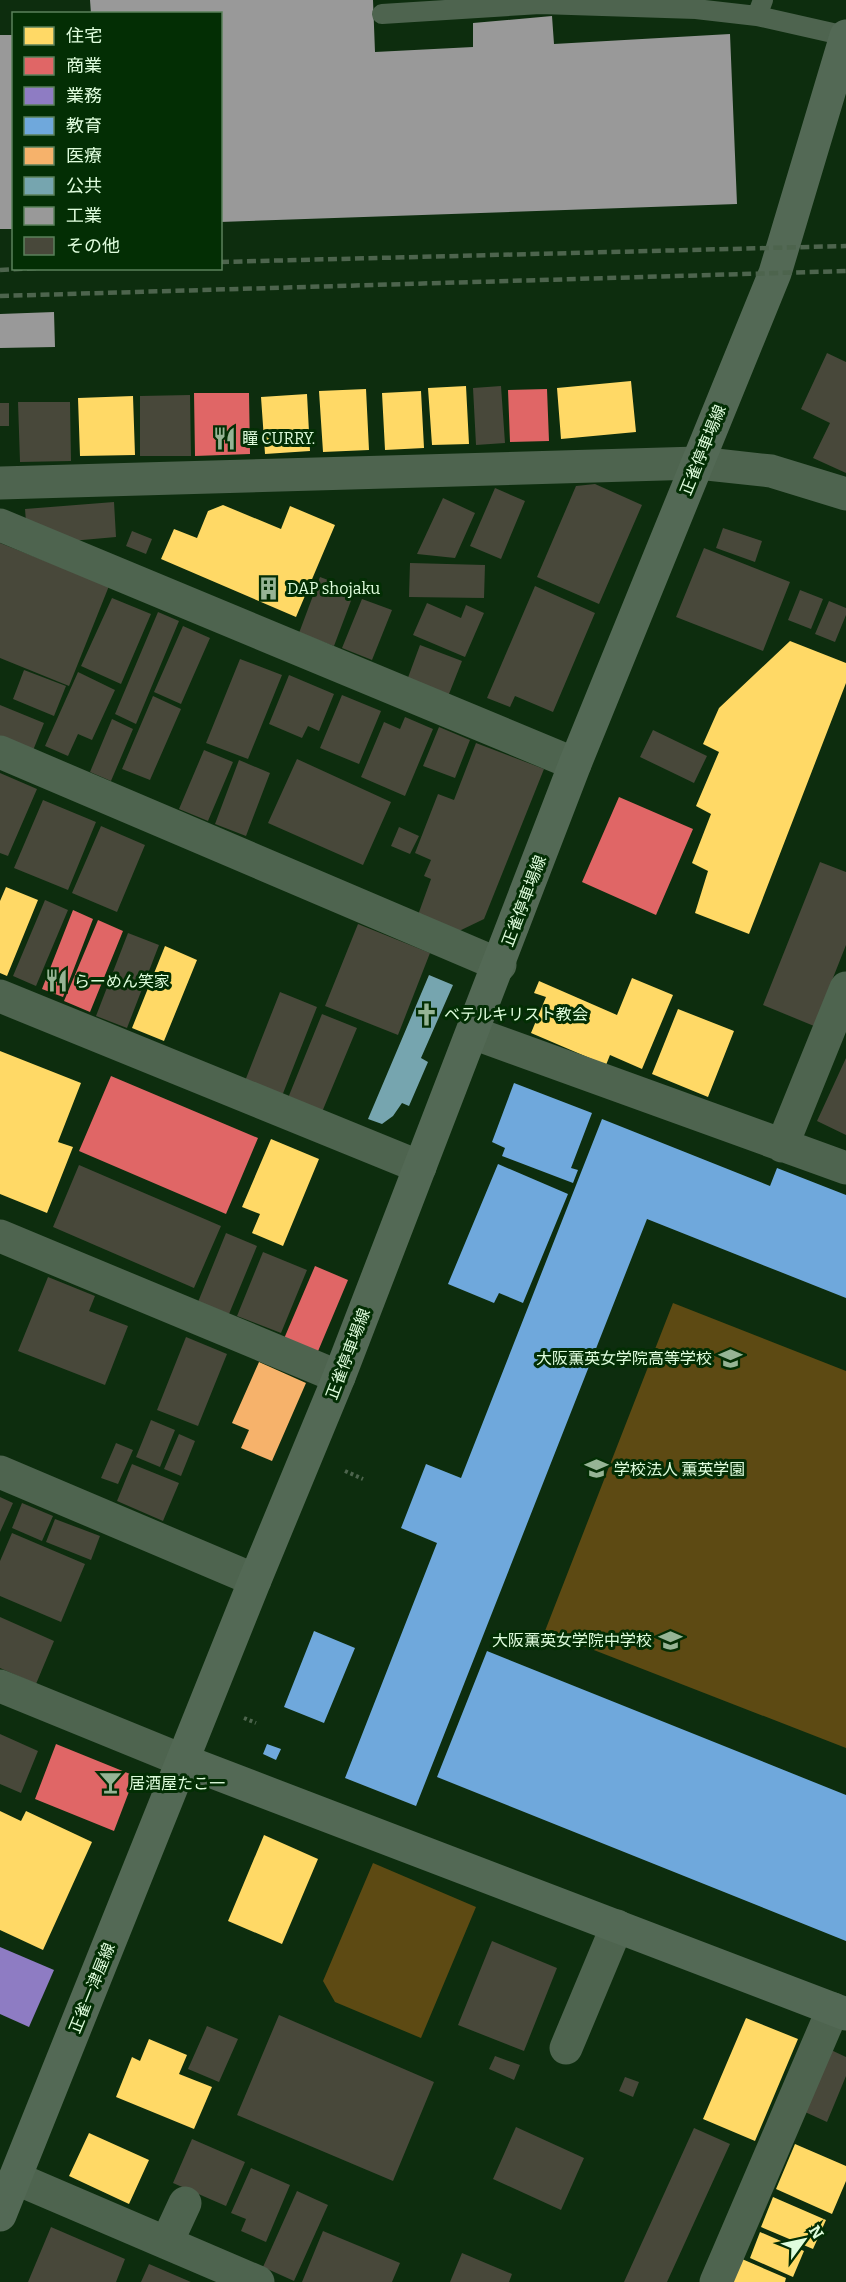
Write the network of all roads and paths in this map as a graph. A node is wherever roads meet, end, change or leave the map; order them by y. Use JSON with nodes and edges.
{"nodes":[{"id":1,"x":760,"y":8,"type":"edge"},
{"id":2,"x":382,"y":14,"type":"dead end"},
{"id":3,"x":846,"y":36,"type":"edge"},
{"id":4,"x":698,"y":463,"type":"junction"},
{"id":5,"x":0,"y":483,"type":"edge"},
{"id":6,"x":846,"y":494,"type":"edge"},
{"id":7,"x":0,"y":525,"type":"edge"},
{"id":8,"x":0,"y":752,"type":"edge"},
{"id":9,"x":575,"y":764,"type":"junction"},
{"id":10,"x":500,"y":965,"type":"junction"},
{"id":11,"x":846,"y":988,"type":"edge"},
{"id":12,"x":0,"y":996,"type":"edge"},
{"id":13,"x":473,"y":1033,"type":"junction"},
{"id":14,"x":782,"y":1146,"type":"junction"},
{"id":15,"x":420,"y":1167,"type":"junction"},
{"id":16,"x":846,"y":1168,"type":"edge"},
{"id":17,"x":0,"y":1236,"type":"edge"},
{"id":18,"x":339,"y":1377,"type":"junction"},
{"id":19,"x":343,"y":1470,"type":"dead end"},
{"id":20,"x":0,"y":1472,"type":"edge"},
{"id":21,"x":363,"y":1479,"type":"dead end"},
{"id":22,"x":255,"y":1580,"type":"junction"},
{"id":23,"x":0,"y":1686,"type":"edge"},
{"id":24,"x":184,"y":1761,"type":"junction"},
{"id":25,"x":617,"y":1926,"type":"junction"},
{"id":26,"x":839,"y":2011,"type":"edge"},
{"id":27,"x":566,"y":2048,"type":"dead end"},
{"id":28,"x":15,"y":2178,"type":"junction"},
{"id":29,"x":185,"y":2203,"type":"dead end"},
{"id":30,"x":0,"y":2215,"type":"edge"},
{"id":31,"x":166,"y":2242,"type":"junction"},
{"id":32,"x":258,"y":2282,"type":"edge"},
{"id":33,"x":716,"y":2282,"type":"edge"}],
"edges":[{"from":1,"to":2,"type":"lane"},
{"from":1,"to":3,"type":"lane"},
{"from":3,"to":4,"type":"main road","name":"正雀停車場線"},
{"from":4,"to":5,"type":"street"},
{"from":4,"to":6,"type":"street"},
{"from":4,"to":9,"type":"main road","name":"正雀停車場線"},
{"from":7,"to":9,"type":"street"},
{"from":8,"to":10,"type":"street"},
{"from":9,"to":10,"type":"main road","name":"正雀停車場線"},
{"from":10,"to":13,"type":"main road","name":"正雀停車場線"},
{"from":11,"to":14,"type":"street"},
{"from":12,"to":15,"type":"street"},
{"from":13,"to":14,"type":"street"},
{"from":13,"to":15,"type":"main road","name":"正雀停車場線"},
{"from":14,"to":16,"type":"street"},
{"from":15,"to":18,"type":"main road","name":"正雀停車場線"},
{"from":17,"to":18,"type":"street"},
{"from":18,"to":22,"type":"main road","name":"正雀停車場線"},
{"from":19,"to":21,"type":"path"},
{"from":20,"to":22,"type":"street"},
{"from":22,"to":24,"type":"main road","name":"正雀停車場線"},
{"from":23,"to":24,"type":"street"},
{"from":24,"to":25,"type":"main road"},
{"from":24,"to":28,"type":"main road","name":"正雀一津屋線"},
{"from":25,"to":26,"type":"main road"},
{"from":25,"to":27,"type":"street"},
{"from":26,"to":33,"type":"street"},
{"from":28,"to":30,"type":"main road","name":"正雀一津屋線"},
{"from":28,"to":31,"type":"street"},
{"from":29,"to":31,"type":"street"},
{"from":31,"to":32,"type":"street"}]}
